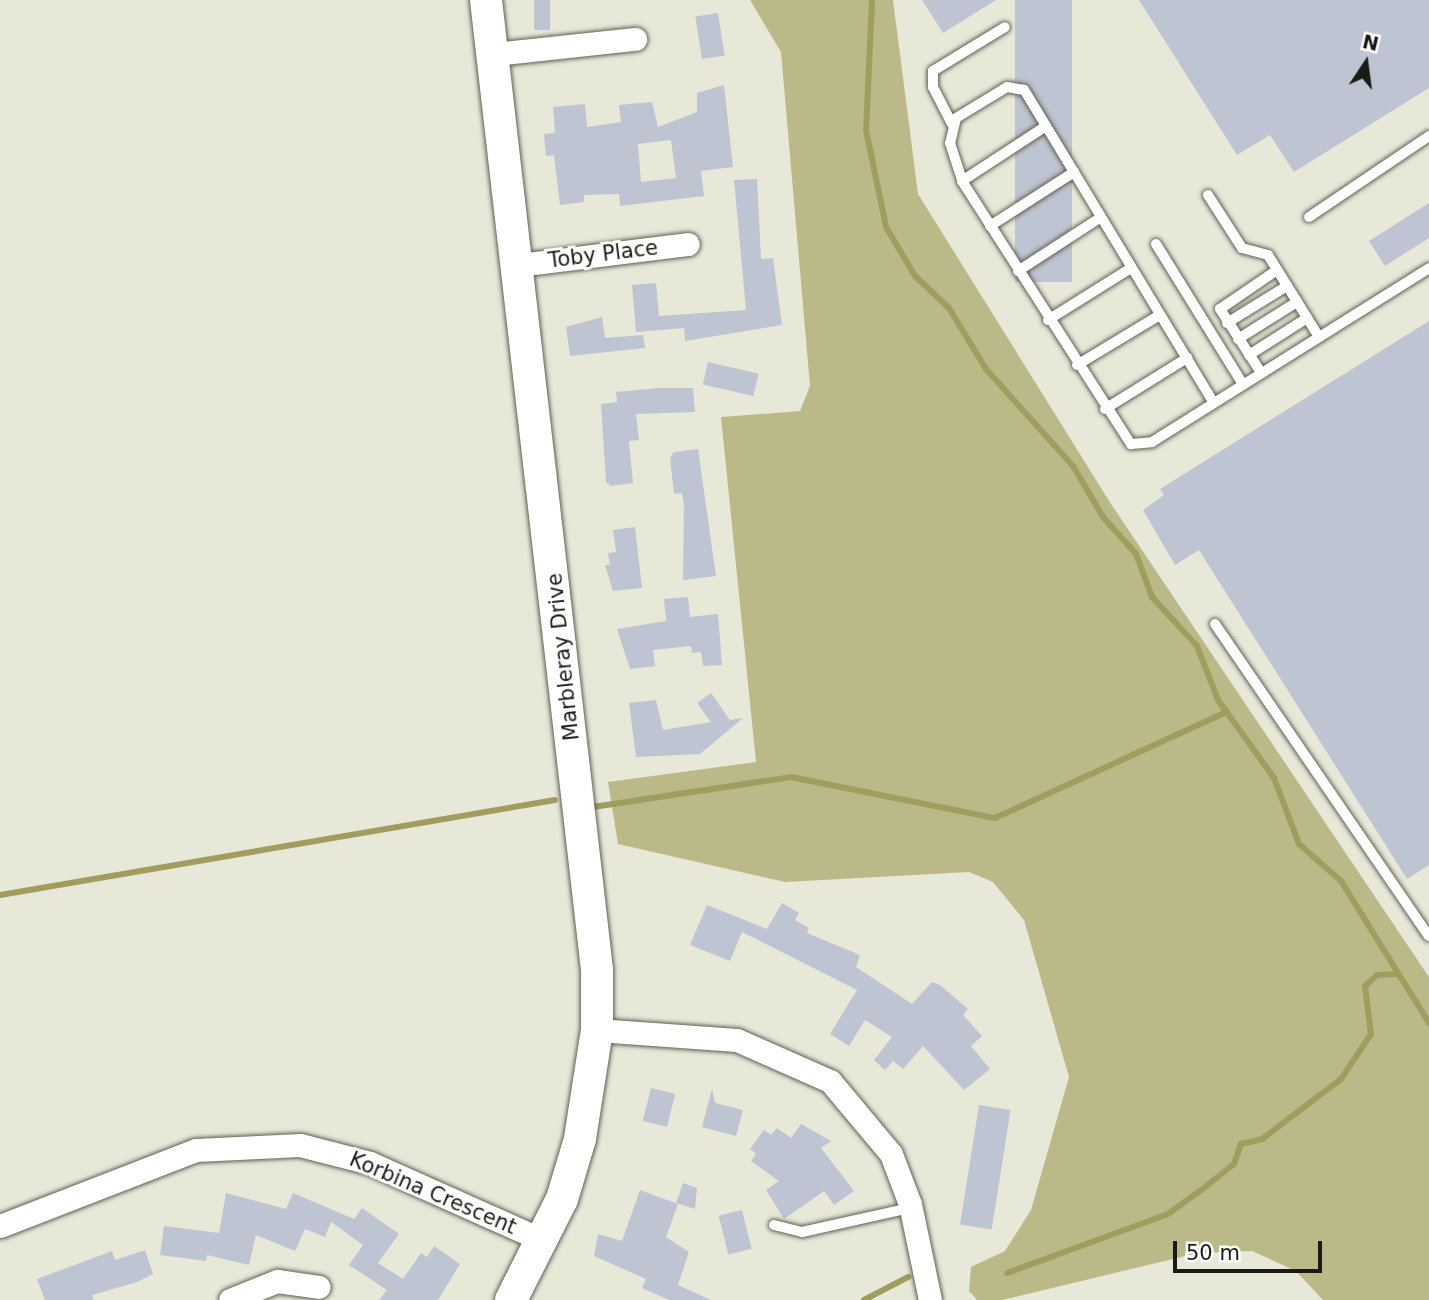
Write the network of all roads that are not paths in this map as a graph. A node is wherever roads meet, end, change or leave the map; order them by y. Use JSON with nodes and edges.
{"nodes":[{"id":1,"x":486,"y":0,"type":"edge"},
{"id":2,"x":1005,"y":27,"type":"dead end"},
{"id":3,"x":635,"y":38,"type":"dead end"},
{"id":4,"x":494,"y":54,"type":"junction"},
{"id":5,"x":952,"y":124,"type":"junction"},
{"id":6,"x":1046,"y":126,"type":"junction"},
{"id":7,"x":1429,"y":136,"type":"edge"},
{"id":8,"x":1074,"y":172,"type":"junction"},
{"id":9,"x":961,"y":181,"type":"junction"},
{"id":10,"x":1208,"y":195,"type":"dead end"},
{"id":11,"x":1101,"y":217,"type":"junction"},
{"id":12,"x":1309,"y":217,"type":"dead end"},
{"id":13,"x":990,"y":226,"type":"junction"},
{"id":14,"x":688,"y":244,"type":"dead end"},
{"id":15,"x":1156,"y":244,"type":"dead end"},
{"id":16,"x":519,"y":265,"type":"junction"},
{"id":17,"x":1131,"y":268,"type":"junction"},
{"id":18,"x":1429,"y":268,"type":"edge"},
{"id":19,"x":1277,"y":270,"type":"junction"},
{"id":20,"x":1018,"y":271,"type":"junction"},
{"id":21,"x":1287,"y":286,"type":"junction"},
{"id":22,"x":1297,"y":302,"type":"junction"},
{"id":23,"x":1160,"y":315,"type":"junction"},
{"id":24,"x":1307,"y":318,"type":"junction"},
{"id":25,"x":1048,"y":320,"type":"junction"},
{"id":26,"x":1227,"y":323,"type":"junction"},
{"id":27,"x":1319,"y":337,"type":"junction"},
{"id":28,"x":1238,"y":339,"type":"junction"},
{"id":29,"x":1249,"y":355,"type":"junction"},
{"id":30,"x":1187,"y":358,"type":"junction"},
{"id":31,"x":1077,"y":365,"type":"junction"},
{"id":32,"x":1260,"y":371,"type":"junction"},
{"id":33,"x":1241,"y":382,"type":"junction"},
{"id":34,"x":1212,"y":400,"type":"junction"},
{"id":35,"x":1105,"y":409,"type":"junction"},
{"id":36,"x":1215,"y":624,"type":"dead end"},
{"id":37,"x":1429,"y":936,"type":"edge"},
{"id":38,"x":597,"y":1030,"type":"junction"},
{"id":39,"x":910,"y":1208,"type":"junction"},
{"id":40,"x":774,"y":1225,"type":"dead end"},
{"id":41,"x":0,"y":1226,"type":"edge"},
{"id":42,"x":544,"y":1241,"type":"junction"},
{"id":43,"x":319,"y":1287,"type":"dead end"},
{"id":44,"x":230,"y":1300,"type":"edge"},
{"id":45,"x":512,"y":1300,"type":"edge"},
{"id":46,"x":930,"y":1300,"type":"edge"}],
"edges":[{"from":1,"to":4,"type":"street","name":"Marbleray Drive"},
{"from":2,"to":5,"type":"lane"},
{"from":3,"to":4,"type":"street"},
{"from":4,"to":16,"type":"street","name":"Marbleray Drive"},
{"from":5,"to":6,"type":"lane"},
{"from":5,"to":9,"type":"lane"},
{"from":6,"to":8,"type":"lane"},
{"from":6,"to":9,"type":"lane"},
{"from":7,"to":12,"type":"lane"},
{"from":8,"to":11,"type":"lane"},
{"from":8,"to":13,"type":"lane"},
{"from":9,"to":13,"type":"lane"},
{"from":10,"to":19,"type":"lane"},
{"from":11,"to":17,"type":"lane"},
{"from":11,"to":20,"type":"lane"},
{"from":13,"to":20,"type":"lane"},
{"from":14,"to":16,"type":"street","name":"Toby Place"},
{"from":15,"to":33,"type":"lane"},
{"from":16,"to":38,"type":"street","name":"Marbleray Drive"},
{"from":17,"to":23,"type":"lane"},
{"from":17,"to":25,"type":"lane"},
{"from":18,"to":27,"type":"lane"},
{"from":19,"to":21,"type":"lane"},
{"from":19,"to":26,"type":"lane"},
{"from":20,"to":25,"type":"lane"},
{"from":21,"to":22,"type":"lane"},
{"from":21,"to":26,"type":"lane"},
{"from":22,"to":24,"type":"lane"},
{"from":22,"to":28,"type":"lane"},
{"from":23,"to":30,"type":"lane"},
{"from":23,"to":31,"type":"lane"},
{"from":24,"to":27,"type":"lane"},
{"from":24,"to":29,"type":"lane"},
{"from":25,"to":31,"type":"lane"},
{"from":26,"to":28,"type":"lane"},
{"from":27,"to":32,"type":"lane"},
{"from":28,"to":29,"type":"lane"},
{"from":29,"to":32,"type":"lane"},
{"from":30,"to":34,"type":"lane"},
{"from":30,"to":35,"type":"lane"},
{"from":31,"to":35,"type":"lane"},
{"from":32,"to":33,"type":"lane"},
{"from":33,"to":34,"type":"lane"},
{"from":34,"to":35,"type":"lane"},
{"from":36,"to":37,"type":"lane"},
{"from":38,"to":39,"type":"street"},
{"from":38,"to":42,"type":"street","name":"Marbleray Drive"},
{"from":39,"to":40,"type":"lane"},
{"from":39,"to":46,"type":"street"},
{"from":41,"to":42,"type":"street","name":"Korbina Crescent"},
{"from":42,"to":45,"type":"street","name":"Marbleray Drive"},
{"from":43,"to":44,"type":"street"}]}
